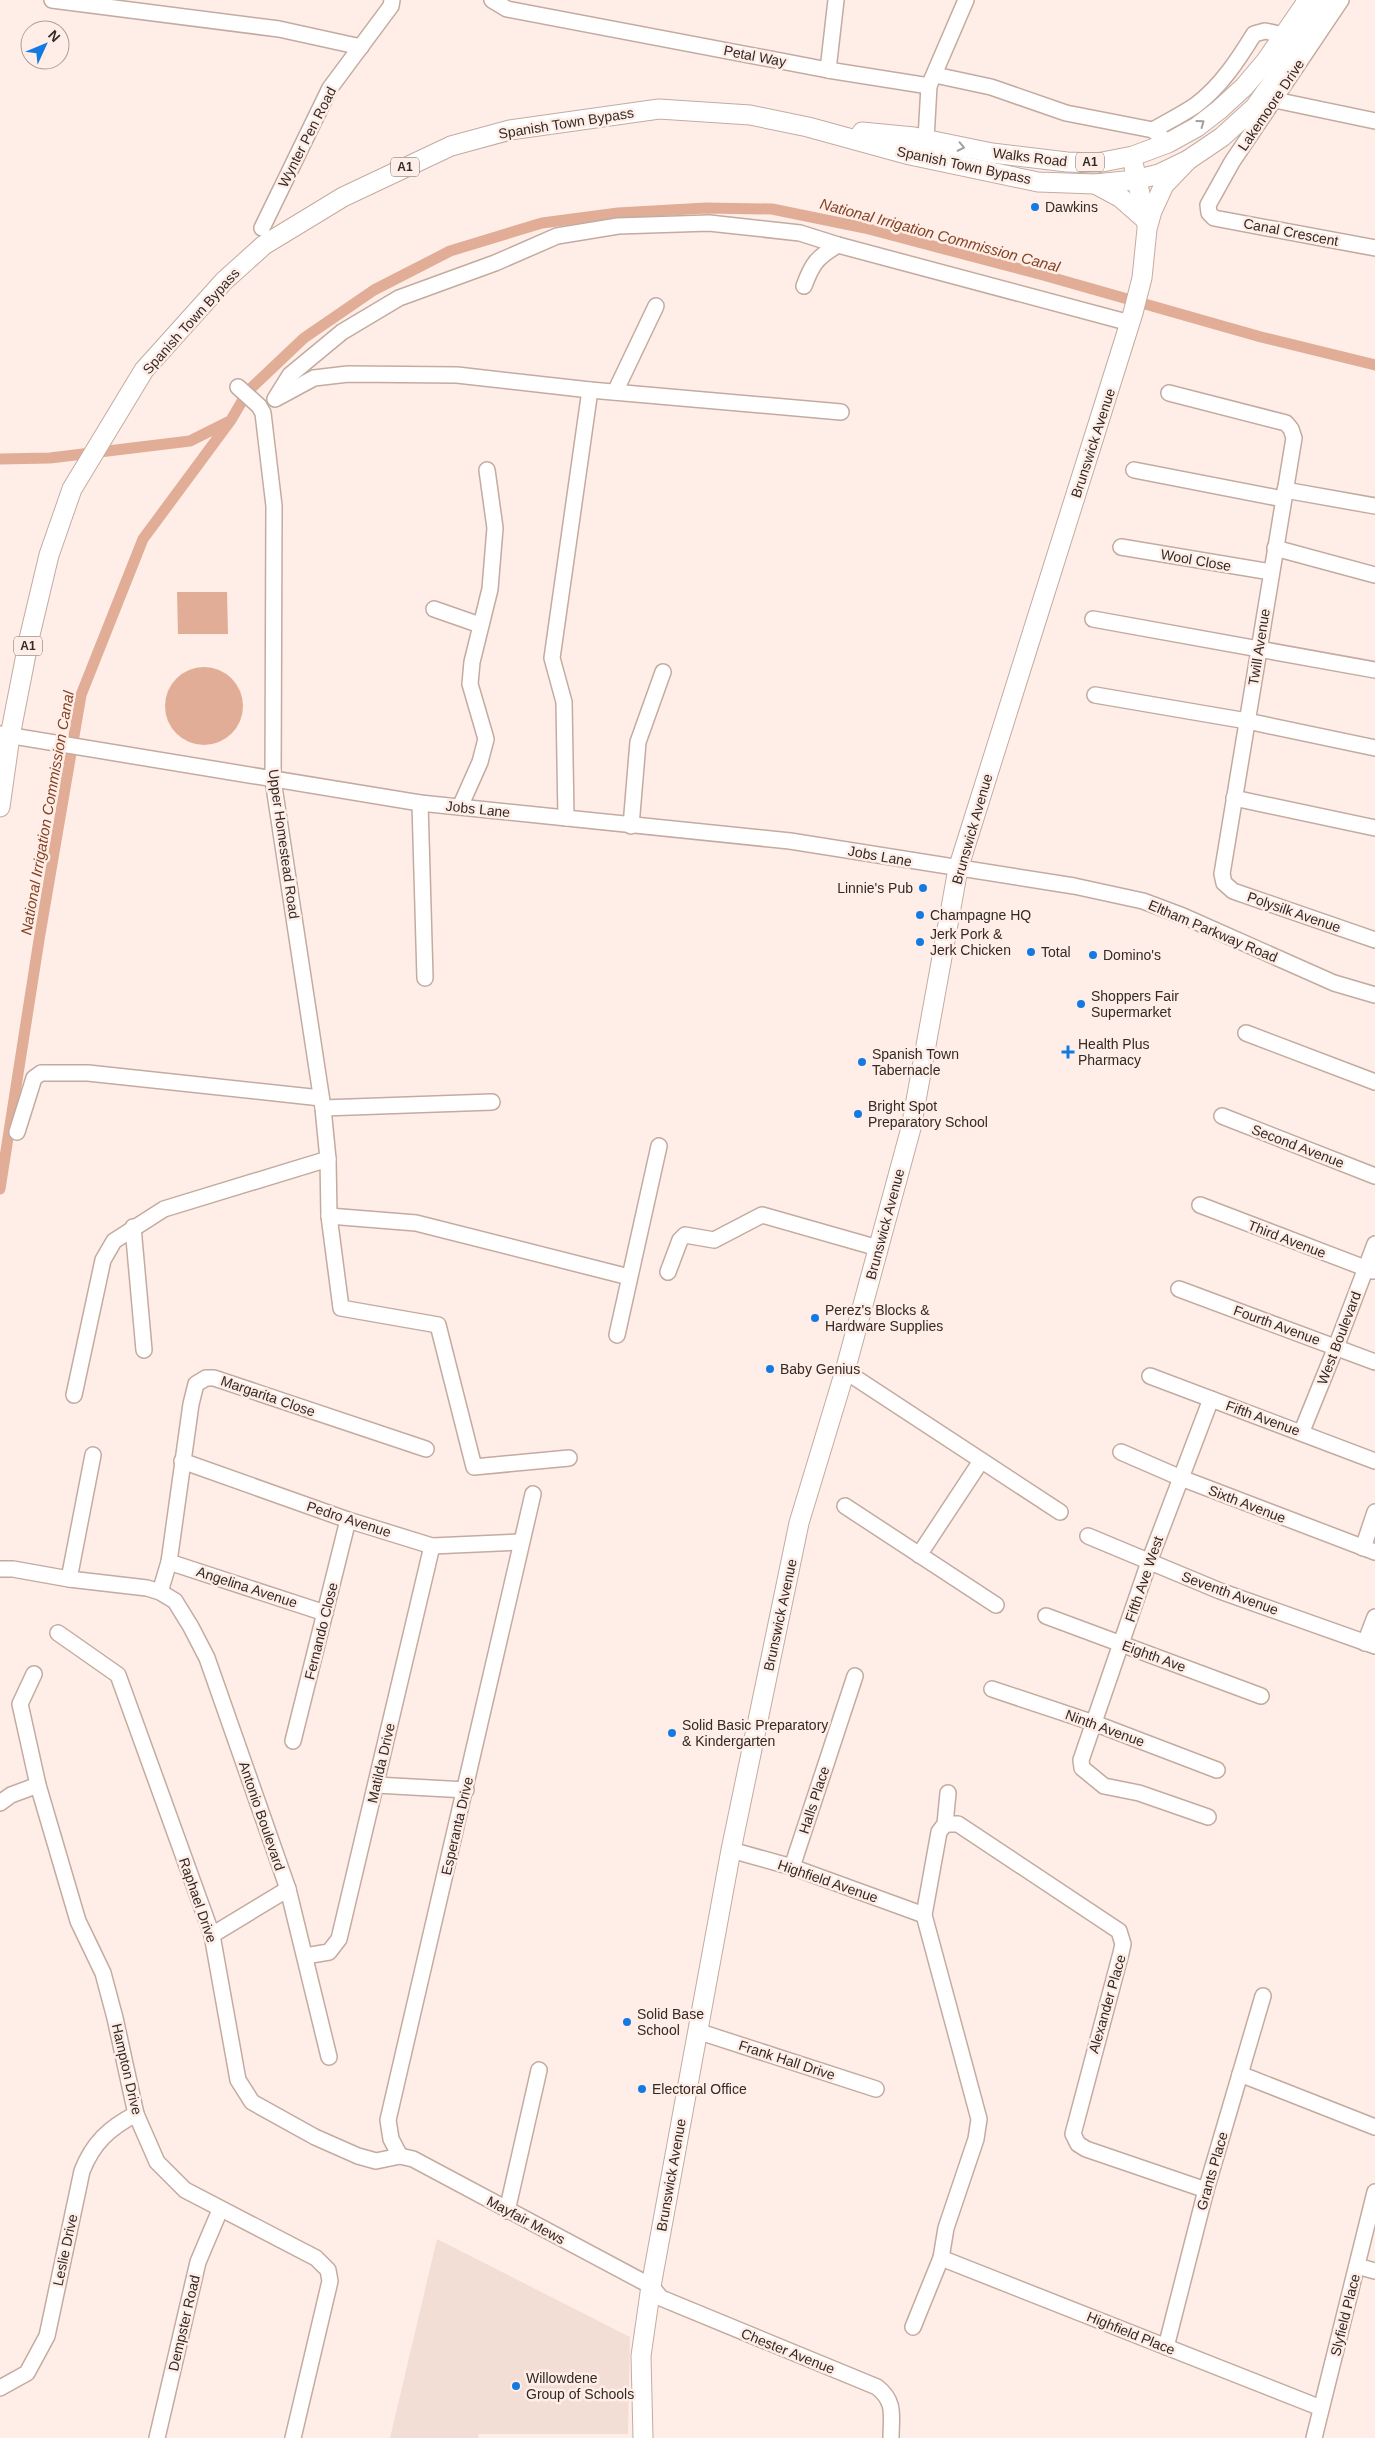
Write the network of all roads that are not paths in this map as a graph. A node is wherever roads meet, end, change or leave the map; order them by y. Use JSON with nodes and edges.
{"nodes":[{"id":1,"x":52,"y":0,"type":"edge"},
{"id":2,"x":392,"y":0,"type":"edge"},
{"id":3,"x":492,"y":0,"type":"edge"},
{"id":4,"x":836,"y":0,"type":"edge"},
{"id":5,"x":966,"y":0,"type":"edge"},
{"id":6,"x":1308,"y":0,"type":"edge"},
{"id":7,"x":1328,"y":0,"type":"edge"},
{"id":8,"x":1341,"y":0,"type":"edge"},
{"id":9,"x":1284,"y":35,"type":"junction"},
{"id":10,"x":362,"y":47,"type":"junction"},
{"id":11,"x":828,"y":70,"type":"junction"},
{"id":12,"x":932,"y":81,"type":"junction"},
{"id":13,"x":1275,"y":100,"type":"junction"},
{"id":14,"x":1375,"y":121,"type":"edge"},
{"id":15,"x":808,"y":127,"type":"junction"},
{"id":16,"x":1153,"y":130,"type":"junction"},
{"id":17,"x":926,"y":139,"type":"junction"},
{"id":18,"x":1168,"y":143,"type":"junction"},
{"id":19,"x":1133,"y":156,"type":"junction"},
{"id":20,"x":1188,"y":160,"type":"junction"},
{"id":21,"x":1136,"y":180,"type":"junction"},
{"id":22,"x":1095,"y":184,"type":"junction"},
{"id":23,"x":1209,"y":213,"type":"joint"},
{"id":24,"x":1146,"y":224,"type":"junction"},
{"id":25,"x":262,"y":228,"type":"dead end"},
{"id":26,"x":838,"y":245,"type":"junction"},
{"id":27,"x":1375,"y":248,"type":"edge"},
{"id":28,"x":804,"y":286,"type":"dead end"},
{"id":29,"x":656,"y":306,"type":"dead end"},
{"id":30,"x":1132,"y":318,"type":"junction"},
{"id":31,"x":238,"y":387,"type":"dead end"},
{"id":32,"x":590,"y":390,"type":"junction"},
{"id":33,"x":615,"y":392,"type":"junction"},
{"id":34,"x":1169,"y":392,"type":"dead end"},
{"id":35,"x":275,"y":399,"type":"junction"},
{"id":36,"x":261,"y":409,"type":"junction"},
{"id":37,"x":841,"y":412,"type":"dead end"},
{"id":38,"x":487,"y":470,"type":"dead end"},
{"id":39,"x":1134,"y":470,"type":"dead end"},
{"id":40,"x":1284,"y":494,"type":"junction"},
{"id":41,"x":1375,"y":506,"type":"edge"},
{"id":42,"x":1121,"y":547,"type":"dead end"},
{"id":43,"x":1275,"y":548,"type":"junction"},
{"id":44,"x":1271,"y":572,"type":"junction"},
{"id":45,"x":1375,"y":575,"type":"edge"},
{"id":46,"x":434,"y":609,"type":"dead end"},
{"id":47,"x":1092,"y":619,"type":"dead end"},
{"id":48,"x":480,"y":625,"type":"junction"},
{"id":49,"x":1259,"y":648,"type":"junction"},
{"id":50,"x":1375,"y":670,"type":"edge"},
{"id":51,"x":663,"y":672,"type":"dead end"},
{"id":52,"x":1095,"y":695,"type":"dead end"},
{"id":53,"x":1247,"y":721,"type":"junction"},
{"id":54,"x":5,"y":735,"type":"edge"},
{"id":55,"x":1375,"y":748,"type":"edge"},
{"id":56,"x":273,"y":780,"type":"junction"},
{"id":57,"x":1234,"y":798,"type":"junction"},
{"id":58,"x":420,"y":804,"type":"junction"},
{"id":59,"x":0,"y":807,"type":"edge"},
{"id":60,"x":460,"y":807,"type":"junction"},
{"id":61,"x":566,"y":818,"type":"junction"},
{"id":62,"x":631,"y":826,"type":"junction"},
{"id":63,"x":1375,"y":828,"type":"edge"},
{"id":64,"x":958,"y":869,"type":"junction"},
{"id":65,"x":1222,"y":874,"type":"joint"},
{"id":66,"x":1375,"y":940,"type":"edge"},
{"id":67,"x":425,"y":978,"type":"dead end"},
{"id":68,"x":1375,"y":996,"type":"edge"},
{"id":69,"x":1246,"y":1033,"type":"dead end"},
{"id":70,"x":1375,"y":1082,"type":"edge"},
{"id":71,"x":492,"y":1102,"type":"dead end"},
{"id":72,"x":322,"y":1103,"type":"junction"},
{"id":73,"x":1222,"y":1116,"type":"dead end"},
{"id":74,"x":17,"y":1132,"type":"dead end"},
{"id":75,"x":659,"y":1146,"type":"dead end"},
{"id":76,"x":328,"y":1159,"type":"junction"},
{"id":77,"x":1375,"y":1176,"type":"edge"},
{"id":78,"x":1200,"y":1205,"type":"dead end"},
{"id":79,"x":329,"y":1216,"type":"junction"},
{"id":80,"x":133,"y":1227,"type":"junction"},
{"id":81,"x":1375,"y":1244,"type":"edge"},
{"id":82,"x":878,"y":1248,"type":"junction"},
{"id":83,"x":1370,"y":1270,"type":"edge"},
{"id":84,"x":668,"y":1272,"type":"dead end"},
{"id":85,"x":630,"y":1277,"type":"junction"},
{"id":86,"x":1179,"y":1289,"type":"dead end"},
{"id":87,"x":616,"y":1335,"type":"dead end"},
{"id":88,"x":1336,"y":1347,"type":"junction"},
{"id":89,"x":144,"y":1350,"type":"dead end"},
{"id":90,"x":1375,"y":1362,"type":"edge"},
{"id":91,"x":845,"y":1371,"type":"junction"},
{"id":92,"x":1150,"y":1376,"type":"dead end"},
{"id":93,"x":74,"y":1395,"type":"dead end"},
{"id":94,"x":1211,"y":1399,"type":"junction"},
{"id":95,"x":1302,"y":1432,"type":"junction"},
{"id":96,"x":426,"y":1449,"type":"dead end"},
{"id":97,"x":1121,"y":1452,"type":"dead end"},
{"id":98,"x":93,"y":1455,"type":"dead end"},
{"id":99,"x":569,"y":1458,"type":"dead end"},
{"id":100,"x":182,"y":1461,"type":"junction"},
{"id":101,"x":981,"y":1461,"type":"junction"},
{"id":102,"x":1375,"y":1461,"type":"edge"},
{"id":103,"x":1180,"y":1478,"type":"junction"},
{"id":104,"x":532,"y":1494,"type":"dead end"},
{"id":105,"x":845,"y":1506,"type":"dead end"},
{"id":106,"x":1060,"y":1512,"type":"dead end"},
{"id":107,"x":1375,"y":1512,"type":"edge"},
{"id":108,"x":348,"y":1520,"type":"junction"},
{"id":109,"x":1088,"y":1536,"type":"dead end"},
{"id":110,"x":522,"y":1542,"type":"junction"},
{"id":111,"x":432,"y":1546,"type":"junction"},
{"id":112,"x":1369,"y":1550,"type":"edge"},
{"id":113,"x":919,"y":1555,"type":"junction"},
{"id":114,"x":169,"y":1562,"type":"junction"},
{"id":115,"x":1149,"y":1562,"type":"junction"},
{"id":116,"x":4,"y":1567,"type":"edge"},
{"id":117,"x":69,"y":1579,"type":"junction"},
{"id":118,"x":160,"y":1592,"type":"junction"},
{"id":119,"x":996,"y":1605,"type":"dead end"},
{"id":120,"x":325,"y":1612,"type":"junction"},
{"id":121,"x":1046,"y":1616,"type":"dead end"},
{"id":122,"x":1375,"y":1617,"type":"edge"},
{"id":123,"x":58,"y":1633,"type":"dead end"},
{"id":124,"x":1121,"y":1644,"type":"junction"},
{"id":125,"x":1370,"y":1644,"type":"edge"},
{"id":126,"x":34,"y":1674,"type":"dead end"},
{"id":127,"x":855,"y":1676,"type":"dead end"},
{"id":128,"x":992,"y":1689,"type":"dead end"},
{"id":129,"x":1261,"y":1696,"type":"dead end"},
{"id":130,"x":1094,"y":1723,"type":"junction"},
{"id":131,"x":294,"y":1741,"type":"dead end"},
{"id":132,"x":1217,"y":1770,"type":"dead end"},
{"id":133,"x":38,"y":1785,"type":"junction"},
{"id":134,"x":376,"y":1785,"type":"junction"},
{"id":135,"x":466,"y":1790,"type":"junction"},
{"id":136,"x":948,"y":1793,"type":"dead end"},
{"id":137,"x":0,"y":1803,"type":"edge"},
{"id":138,"x":1208,"y":1817,"type":"dead end"},
{"id":139,"x":945,"y":1824,"type":"junction"},
{"id":140,"x":731,"y":1850,"type":"junction"},
{"id":141,"x":792,"y":1867,"type":"junction"},
{"id":142,"x":288,"y":1889,"type":"junction"},
{"id":143,"x":924,"y":1915,"type":"junction"},
{"id":144,"x":212,"y":1935,"type":"junction"},
{"id":145,"x":305,"y":1956,"type":"junction"},
{"id":146,"x":1264,"y":1996,"type":"dead end"},
{"id":147,"x":697,"y":2031,"type":"junction"},
{"id":148,"x":329,"y":2056,"type":"dead end"},
{"id":149,"x":539,"y":2070,"type":"dead end"},
{"id":150,"x":1240,"y":2074,"type":"junction"},
{"id":151,"x":876,"y":2089,"type":"dead end"},
{"id":152,"x":136,"y":2114,"type":"junction"},
{"id":153,"x":1375,"y":2127,"type":"edge"},
{"id":154,"x":400,"y":2156,"type":"junction"},
{"id":155,"x":1206,"y":2190,"type":"junction"},
{"id":156,"x":1375,"y":2192,"type":"edge"},
{"id":157,"x":220,"y":2210,"type":"junction"},
{"id":158,"x":507,"y":2211,"type":"junction"},
{"id":159,"x":941,"y":2258,"type":"junction"},
{"id":160,"x":1357,"y":2266,"type":"junction"},
{"id":161,"x":1375,"y":2270,"type":"edge"},
{"id":162,"x":651,"y":2286,"type":"junction"},
{"id":163,"x":912,"y":2327,"type":"dead end"},
{"id":164,"x":1166,"y":2347,"type":"junction"},
{"id":165,"x":0,"y":2388,"type":"edge"},
{"id":166,"x":1321,"y":2408,"type":"junction"},
{"id":167,"x":157,"y":2438,"type":"edge"},
{"id":168,"x":293,"y":2438,"type":"edge"},
{"id":169,"x":643,"y":2438,"type":"edge"},
{"id":170,"x":891,"y":2438,"type":"edge"},
{"id":171,"x":1314,"y":2438,"type":"edge"}],
"edges":[{"from":1,"to":10,"type":"street"},
{"from":2,"to":10,"type":"street","name":"Wynter Pen Road"},
{"from":3,"to":11,"type":"street","name":"Petal Way"},
{"from":4,"to":11,"type":"street"},
{"from":5,"to":12,"type":"street"},
{"from":6,"to":9,"type":"main road","name":"Walks Road","number":"A1"},
{"from":7,"to":20,"type":"main road","number":"A1"},
{"from":8,"to":13,"type":"street","name":"Lakemoore Drive"},
{"from":9,"to":16,"type":"street"},
{"from":18,"to":9,"type":"main road","name":"Walks Road","number":"A1","one_way":true},
{"from":10,"to":25,"type":"street","name":"Wynter Pen Road"},
{"from":11,"to":12,"type":"street","name":"Petal Way"},
{"from":12,"to":16,"type":"street","name":"Petal Way"},
{"from":12,"to":17,"type":"street"},
{"from":13,"to":14,"type":"street"},
{"from":13,"to":23,"type":"street","name":"Lakemoore Drive"},
{"from":15,"to":17,"type":"main road","name":"Walks Road","number":"A1"},
{"from":15,"to":22,"type":"main road","name":"Spanish Town Bypass","number":"A1"},
{"from":15,"to":54,"type":"main road","name":"Spanish Town Bypass","number":"A1"},
{"from":16,"to":18,"type":"street"},
{"from":17,"to":19,"type":"main road","name":"Walks Road","number":"A1","one_way":true},
{"from":18,"to":19,"type":"main road","name":"Walks Road","number":"A1"},
{"from":19,"to":21,"type":"main road","name":"Brunswick Avenue"},
{"from":20,"to":21,"type":"main road","number":"A1"},
{"from":20,"to":24,"type":"main road","name":"Brunswick Avenue"},
{"from":21,"to":22,"type":"main road","name":"Spanish Town Bypass","number":"A1"},
{"from":21,"to":24,"type":"main road","name":"Brunswick Avenue"},
{"from":22,"to":24,"type":"main road"},
{"from":23,"to":27,"type":"street","name":"Canal Crescent"},
{"from":24,"to":30,"type":"main road","name":"Brunswick Avenue"},
{"from":26,"to":28,"type":"street"},
{"from":26,"to":30,"type":"street"},
{"from":26,"to":35,"type":"street"},
{"from":29,"to":33,"type":"street"},
{"from":30,"to":64,"type":"main road","name":"Brunswick Avenue"},
{"from":31,"to":36,"type":"street"},
{"from":32,"to":33,"type":"street"},
{"from":32,"to":35,"type":"street"},
{"from":32,"to":61,"type":"street"},
{"from":33,"to":37,"type":"street"},
{"from":34,"to":40,"type":"street","name":"Twill Avenue"},
{"from":35,"to":36,"type":"street"},
{"from":36,"to":56,"type":"street","name":"Upper Homestead Road"},
{"from":38,"to":48,"type":"street"},
{"from":39,"to":40,"type":"street"},
{"from":40,"to":41,"type":"street"},
{"from":40,"to":43,"type":"street","name":"Twill Avenue"},
{"from":42,"to":44,"type":"street","name":"Wool Close"},
{"from":43,"to":44,"type":"street","name":"Twill Avenue"},
{"from":43,"to":45,"type":"street"},
{"from":44,"to":49,"type":"street","name":"Twill Avenue"},
{"from":46,"to":48,"type":"street"},
{"from":47,"to":49,"type":"street"},
{"from":48,"to":60,"type":"street"},
{"from":49,"to":50,"type":"street"},
{"from":49,"to":53,"type":"street","name":"Twill Avenue"},
{"from":51,"to":62,"type":"street"},
{"from":52,"to":53,"type":"street"},
{"from":53,"to":55,"type":"street"},
{"from":53,"to":57,"type":"street","name":"Twill Avenue"},
{"from":54,"to":56,"type":"street","name":"Jobs Lane"},
{"from":54,"to":59,"type":"main road","name":"Spanish Town Bypass","number":"A1"},
{"from":56,"to":58,"type":"street","name":"Jobs Lane"},
{"from":56,"to":72,"type":"street","name":"Upper Homestead Road"},
{"from":57,"to":63,"type":"street"},
{"from":57,"to":65,"type":"street","name":"Twill Avenue"},
{"from":58,"to":60,"type":"street","name":"Jobs Lane"},
{"from":58,"to":67,"type":"street"},
{"from":60,"to":61,"type":"street","name":"Jobs Lane"},
{"from":61,"to":62,"type":"street","name":"Jobs Lane"},
{"from":62,"to":64,"type":"street","name":"Jobs Lane"},
{"from":64,"to":68,"type":"street","name":"Eltham Parkway Road"},
{"from":64,"to":82,"type":"main road","name":"Brunswick Avenue"},
{"from":65,"to":66,"type":"street","name":"Polysilk Avenue"},
{"from":69,"to":70,"type":"street"},
{"from":71,"to":72,"type":"street"},
{"from":72,"to":74,"type":"street"},
{"from":72,"to":76,"type":"street","name":"Upper Homestead Road"},
{"from":73,"to":77,"type":"street","name":"Second Avenue"},
{"from":75,"to":85,"type":"street"},
{"from":76,"to":79,"type":"street","name":"Upper Homestead Road"},
{"from":76,"to":80,"type":"street"},
{"from":78,"to":83,"type":"street","name":"Third Avenue"},
{"from":79,"to":85,"type":"street"},
{"from":79,"to":99,"type":"street","name":"Upper Homestead Road"},
{"from":80,"to":89,"type":"street"},
{"from":80,"to":93,"type":"street"},
{"from":81,"to":83,"type":"street","name":"West Boulevard"},
{"from":82,"to":84,"type":"street"},
{"from":82,"to":91,"type":"main road","name":"Brunswick Avenue"},
{"from":83,"to":88,"type":"street","name":"West Boulevard"},
{"from":85,"to":87,"type":"street"},
{"from":86,"to":88,"type":"street","name":"Fourth Avenue"},
{"from":88,"to":90,"type":"street","name":"Fourth Avenue"},
{"from":88,"to":95,"type":"street","name":"West Boulevard"},
{"from":91,"to":101,"type":"street"},
{"from":91,"to":140,"type":"main road","name":"Brunswick Avenue"},
{"from":92,"to":94,"type":"street","name":"Fifth Avenue"},
{"from":94,"to":95,"type":"street","name":"Fifth Avenue"},
{"from":94,"to":103,"type":"street","name":"Fifth Ave West"},
{"from":95,"to":102,"type":"street","name":"Fifth Avenue"},
{"from":96,"to":100,"type":"street","name":"Margarita Close"},
{"from":97,"to":103,"type":"street","name":"Sixth Avenue"},
{"from":98,"to":117,"type":"street"},
{"from":100,"to":108,"type":"street","name":"Pedro Avenue"},
{"from":100,"to":114,"type":"street","name":"Margarita Close"},
{"from":101,"to":106,"type":"street"},
{"from":101,"to":113,"type":"street"},
{"from":103,"to":112,"type":"street","name":"Sixth Avenue"},
{"from":103,"to":115,"type":"street","name":"Fifth Ave West"},
{"from":104,"to":110,"type":"street","name":"Esperanta Drive"},
{"from":105,"to":113,"type":"street"},
{"from":107,"to":112,"type":"street"},
{"from":108,"to":111,"type":"street","name":"Pedro Avenue"},
{"from":108,"to":120,"type":"street","name":"Fernando Close"},
{"from":109,"to":115,"type":"street","name":"Seventh Avenue"},
{"from":110,"to":111,"type":"street","name":"Pedro Avenue"},
{"from":110,"to":135,"type":"street","name":"Esperanta Drive"},
{"from":111,"to":134,"type":"street","name":"Matilda Drive"},
{"from":113,"to":119,"type":"street"},
{"from":114,"to":118,"type":"street","name":"Margarita Close"},
{"from":114,"to":120,"type":"street","name":"Angelina Avenue"},
{"from":115,"to":124,"type":"street","name":"Fifth Ave West"},
{"from":115,"to":125,"type":"street","name":"Seventh Avenue"},
{"from":116,"to":117,"type":"street"},
{"from":117,"to":118,"type":"street"},
{"from":118,"to":142,"type":"street","name":"Antonio Boulevard"},
{"from":120,"to":131,"type":"street","name":"Fernando Close"},
{"from":121,"to":124,"type":"street","name":"Eighth Ave"},
{"from":122,"to":125,"type":"street"},
{"from":123,"to":144,"type":"street","name":"Raphael Drive"},
{"from":124,"to":129,"type":"street","name":"Eighth Ave"},
{"from":124,"to":130,"type":"street","name":"Fifth Ave West"},
{"from":126,"to":133,"type":"street","name":"Hampton Drive"},
{"from":127,"to":141,"type":"street","name":"Halls Place"},
{"from":128,"to":130,"type":"street","name":"Ninth Avenue"},
{"from":130,"to":132,"type":"street","name":"Ninth Avenue"},
{"from":130,"to":138,"type":"street","name":"Fifth Ave West"},
{"from":133,"to":137,"type":"street"},
{"from":133,"to":152,"type":"street","name":"Hampton Drive"},
{"from":134,"to":135,"type":"street"},
{"from":134,"to":145,"type":"street","name":"Matilda Drive"},
{"from":135,"to":154,"type":"street","name":"Esperanta Drive"},
{"from":136,"to":139,"type":"street"},
{"from":139,"to":143,"type":"street"},
{"from":139,"to":155,"type":"street","name":"Alexander Place"},
{"from":140,"to":141,"type":"street","name":"Highfield Avenue"},
{"from":140,"to":147,"type":"main road","name":"Brunswick Avenue"},
{"from":141,"to":143,"type":"street","name":"Highfield Avenue"},
{"from":142,"to":144,"type":"street"},
{"from":142,"to":145,"type":"street","name":"Antonio Boulevard"},
{"from":143,"to":159,"type":"street"},
{"from":144,"to":154,"type":"street","name":"Raphael Drive"},
{"from":145,"to":148,"type":"street","name":"Antonio Boulevard"},
{"from":146,"to":150,"type":"street","name":"Grants Place"},
{"from":147,"to":151,"type":"street","name":"Frank Hall Drive"},
{"from":147,"to":162,"type":"main road","name":"Brunswick Avenue"},
{"from":149,"to":158,"type":"street"},
{"from":150,"to":153,"type":"street"},
{"from":150,"to":155,"type":"street","name":"Grants Place"},
{"from":152,"to":157,"type":"street","name":"Hampton Drive"},
{"from":152,"to":165,"type":"street","name":"Leslie Drive"},
{"from":154,"to":158,"type":"street","name":"Mayfair Mews"},
{"from":155,"to":164,"type":"street","name":"Grants Place"},
{"from":156,"to":160,"type":"street","name":"Slyfield Place"},
{"from":157,"to":167,"type":"street","name":"Dempster Road"},
{"from":157,"to":168,"type":"street","name":"Hampton Drive"},
{"from":158,"to":162,"type":"street","name":"Mayfair Mews"},
{"from":159,"to":163,"type":"street"},
{"from":159,"to":164,"type":"street","name":"Highfield Place"},
{"from":160,"to":161,"type":"street"},
{"from":160,"to":166,"type":"street","name":"Slyfield Place"},
{"from":162,"to":169,"type":"main road","name":"Brunswick Avenue"},
{"from":162,"to":170,"type":"street","name":"Chester Avenue"},
{"from":164,"to":166,"type":"street","name":"Highfield Place"},
{"from":166,"to":171,"type":"street","name":"Slyfield Place"}]}
